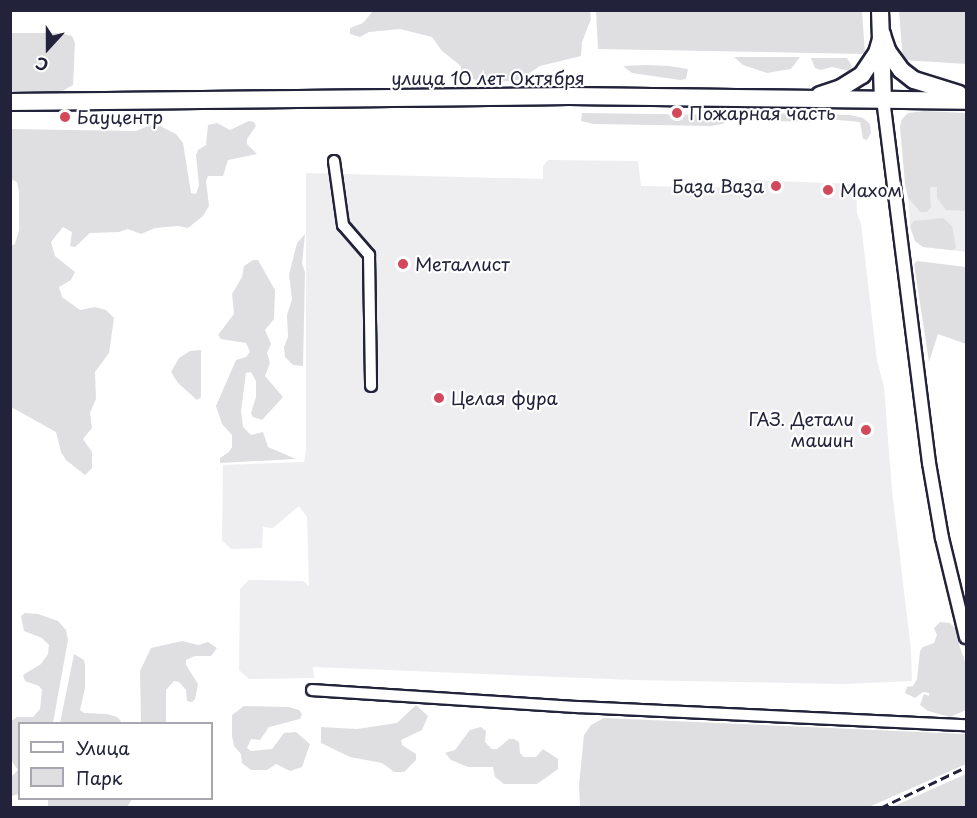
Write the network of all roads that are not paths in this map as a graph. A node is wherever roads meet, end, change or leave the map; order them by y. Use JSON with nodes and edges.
{"nodes":[{"id":1,"x":880,"y":10,"type":"edge"},
{"id":2,"x":882,"y":35,"type":"junction"},
{"id":3,"x":966,"y":96,"type":"edge"},
{"id":4,"x":883,"y":99,"type":"junction"},
{"id":5,"x":801,"y":100,"type":"junction"},
{"id":6,"x":966,"y":101,"type":"edge"},
{"id":7,"x":10,"y":102,"type":"edge"},
{"id":8,"x":334,"y":161,"type":"dead end"},
{"id":9,"x":370,"y":386,"type":"dead end"},
{"id":10,"x":966,"y":637,"type":"edge"},
{"id":11,"x":312,"y":690,"type":"dead end"},
{"id":12,"x":966,"y":725,"type":"edge"}],
"edges":[{"from":1,"to":2,"type":"main road"},
{"from":2,"to":3,"type":"main road"},
{"from":2,"to":4,"type":"main road"},
{"from":2,"to":5,"type":"main road"},
{"from":4,"to":5,"type":"main road","name":"улица 10 лет Октября"},
{"from":4,"to":6,"type":"main road","name":"улица 10 лет Октября"},
{"from":4,"to":10,"type":"street"},
{"from":5,"to":7,"type":"main road","name":"улица 10 лет Октября"},
{"from":8,"to":9,"type":"street"},
{"from":11,"to":12,"type":"street"}]}
